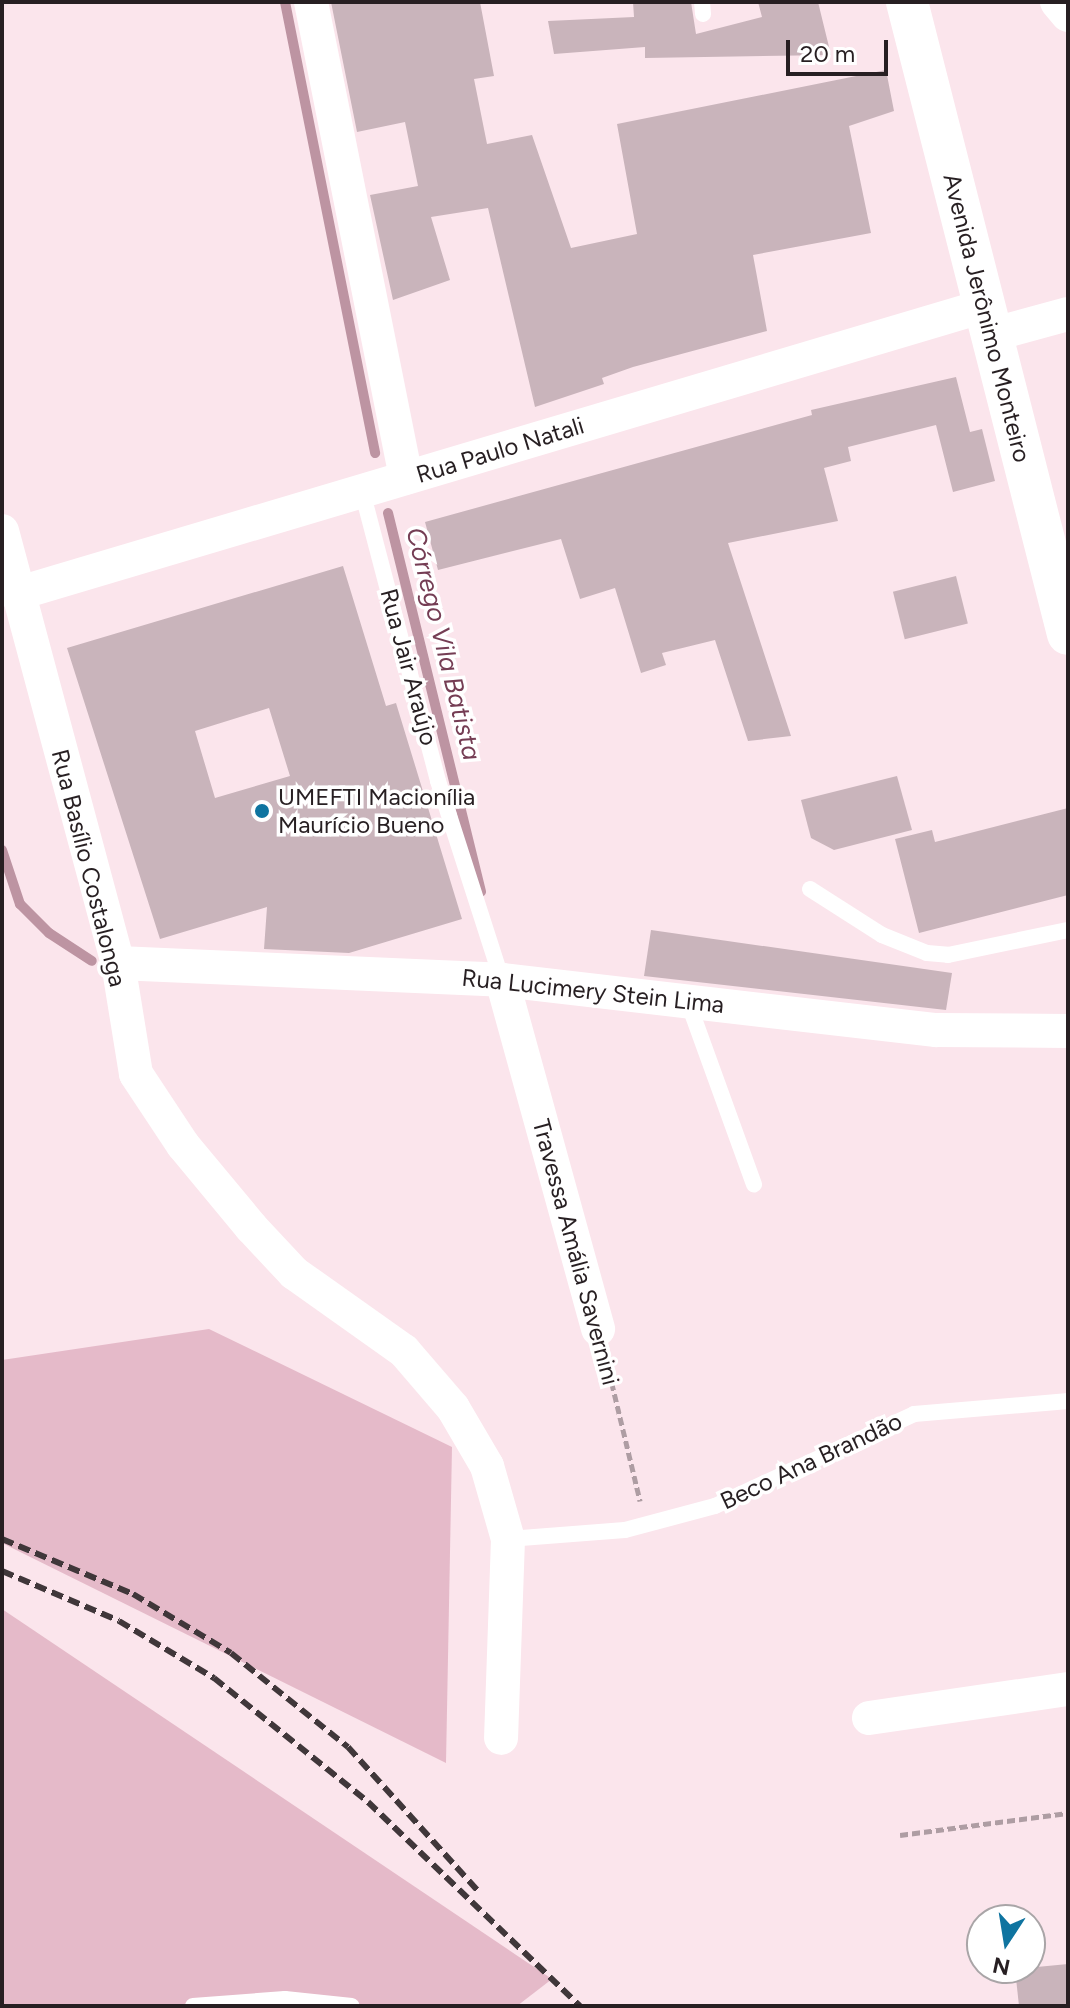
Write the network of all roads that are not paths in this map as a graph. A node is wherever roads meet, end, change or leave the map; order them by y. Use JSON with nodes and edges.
{"nodes":[{"id":1,"x":311,"y":2,"type":"edge"},
{"id":2,"x":907,"y":2,"type":"edge"},
{"id":3,"x":1057,"y":2,"type":"edge"},
{"id":4,"x":1068,"y":15,"type":"edge"},
{"id":5,"x":1068,"y":314,"type":"edge"},
{"id":6,"x":988,"y":320,"type":"junction"},
{"id":7,"x":406,"y":478,"type":"junction"},
{"id":8,"x":362,"y":491,"type":"junction"},
{"id":9,"x":2,"y":531,"type":"edge"},
{"id":10,"x":16,"y":594,"type":"junction"},
{"id":11,"x":1068,"y":634,"type":"edge"},
{"id":12,"x":810,"y":889,"type":"dead end"},
{"id":13,"x":1068,"y":930,"type":"edge"},
{"id":14,"x":118,"y":963,"type":"junction"},
{"id":15,"x":502,"y":980,"type":"junction"},
{"id":16,"x":688,"y":1000,"type":"junction"},
{"id":17,"x":1068,"y":1031,"type":"edge"},
{"id":18,"x":754,"y":1184,"type":"dead end"},
{"id":19,"x":598,"y":1329,"type":"road end"},
{"id":20,"x":1068,"y":1401,"type":"edge"},
{"id":21,"x":508,"y":1539,"type":"junction"},
{"id":22,"x":1068,"y":1689,"type":"edge"},
{"id":23,"x":869,"y":1718,"type":"dead end"},
{"id":24,"x":501,"y":1738,"type":"dead end"},
{"id":25,"x":193,"y":2006,"type":"edge"},
{"id":26,"x":352,"y":2006,"type":"edge"}],
"edges":[{"from":1,"to":7,"type":"street"},
{"from":2,"to":6,"type":"street","name":"Avenida Jerônimo Monteiro"},
{"from":3,"to":4,"type":"street"},
{"from":5,"to":6,"type":"street","name":"Rua Paulo Natali"},
{"from":6,"to":7,"type":"street","name":"Rua Paulo Natali"},
{"from":6,"to":11,"type":"street","name":"Avenida Jerônimo Monteiro"},
{"from":7,"to":8,"type":"street","name":"Rua Paulo Natali"},
{"from":8,"to":10,"type":"street","name":"Rua Paulo Natali"},
{"from":8,"to":15,"type":"lane","name":"Rua Jair Araújo"},
{"from":9,"to":10,"type":"street","name":"Rua Basílio Costalonga"},
{"from":10,"to":14,"type":"street","name":"Rua Basílio Costalonga"},
{"from":12,"to":13,"type":"lane"},
{"from":14,"to":15,"type":"street","name":"Rua Lucimery Stein Lima"},
{"from":14,"to":21,"type":"street","name":"Rua Basílio Costalonga"},
{"from":15,"to":16,"type":"street","name":"Rua Lucimery Stein Lima"},
{"from":15,"to":19,"type":"street","name":"Travessa Amália Savernini"},
{"from":16,"to":17,"type":"street","name":"Rua Lucimery Stein Lima"},
{"from":16,"to":18,"type":"lane"},
{"from":20,"to":21,"type":"lane","name":"Beco Ana Brandão"},
{"from":21,"to":24,"type":"street","name":"Rua Basílio Costalonga"},
{"from":22,"to":23,"type":"street"},
{"from":25,"to":26,"type":"lane"}]}
